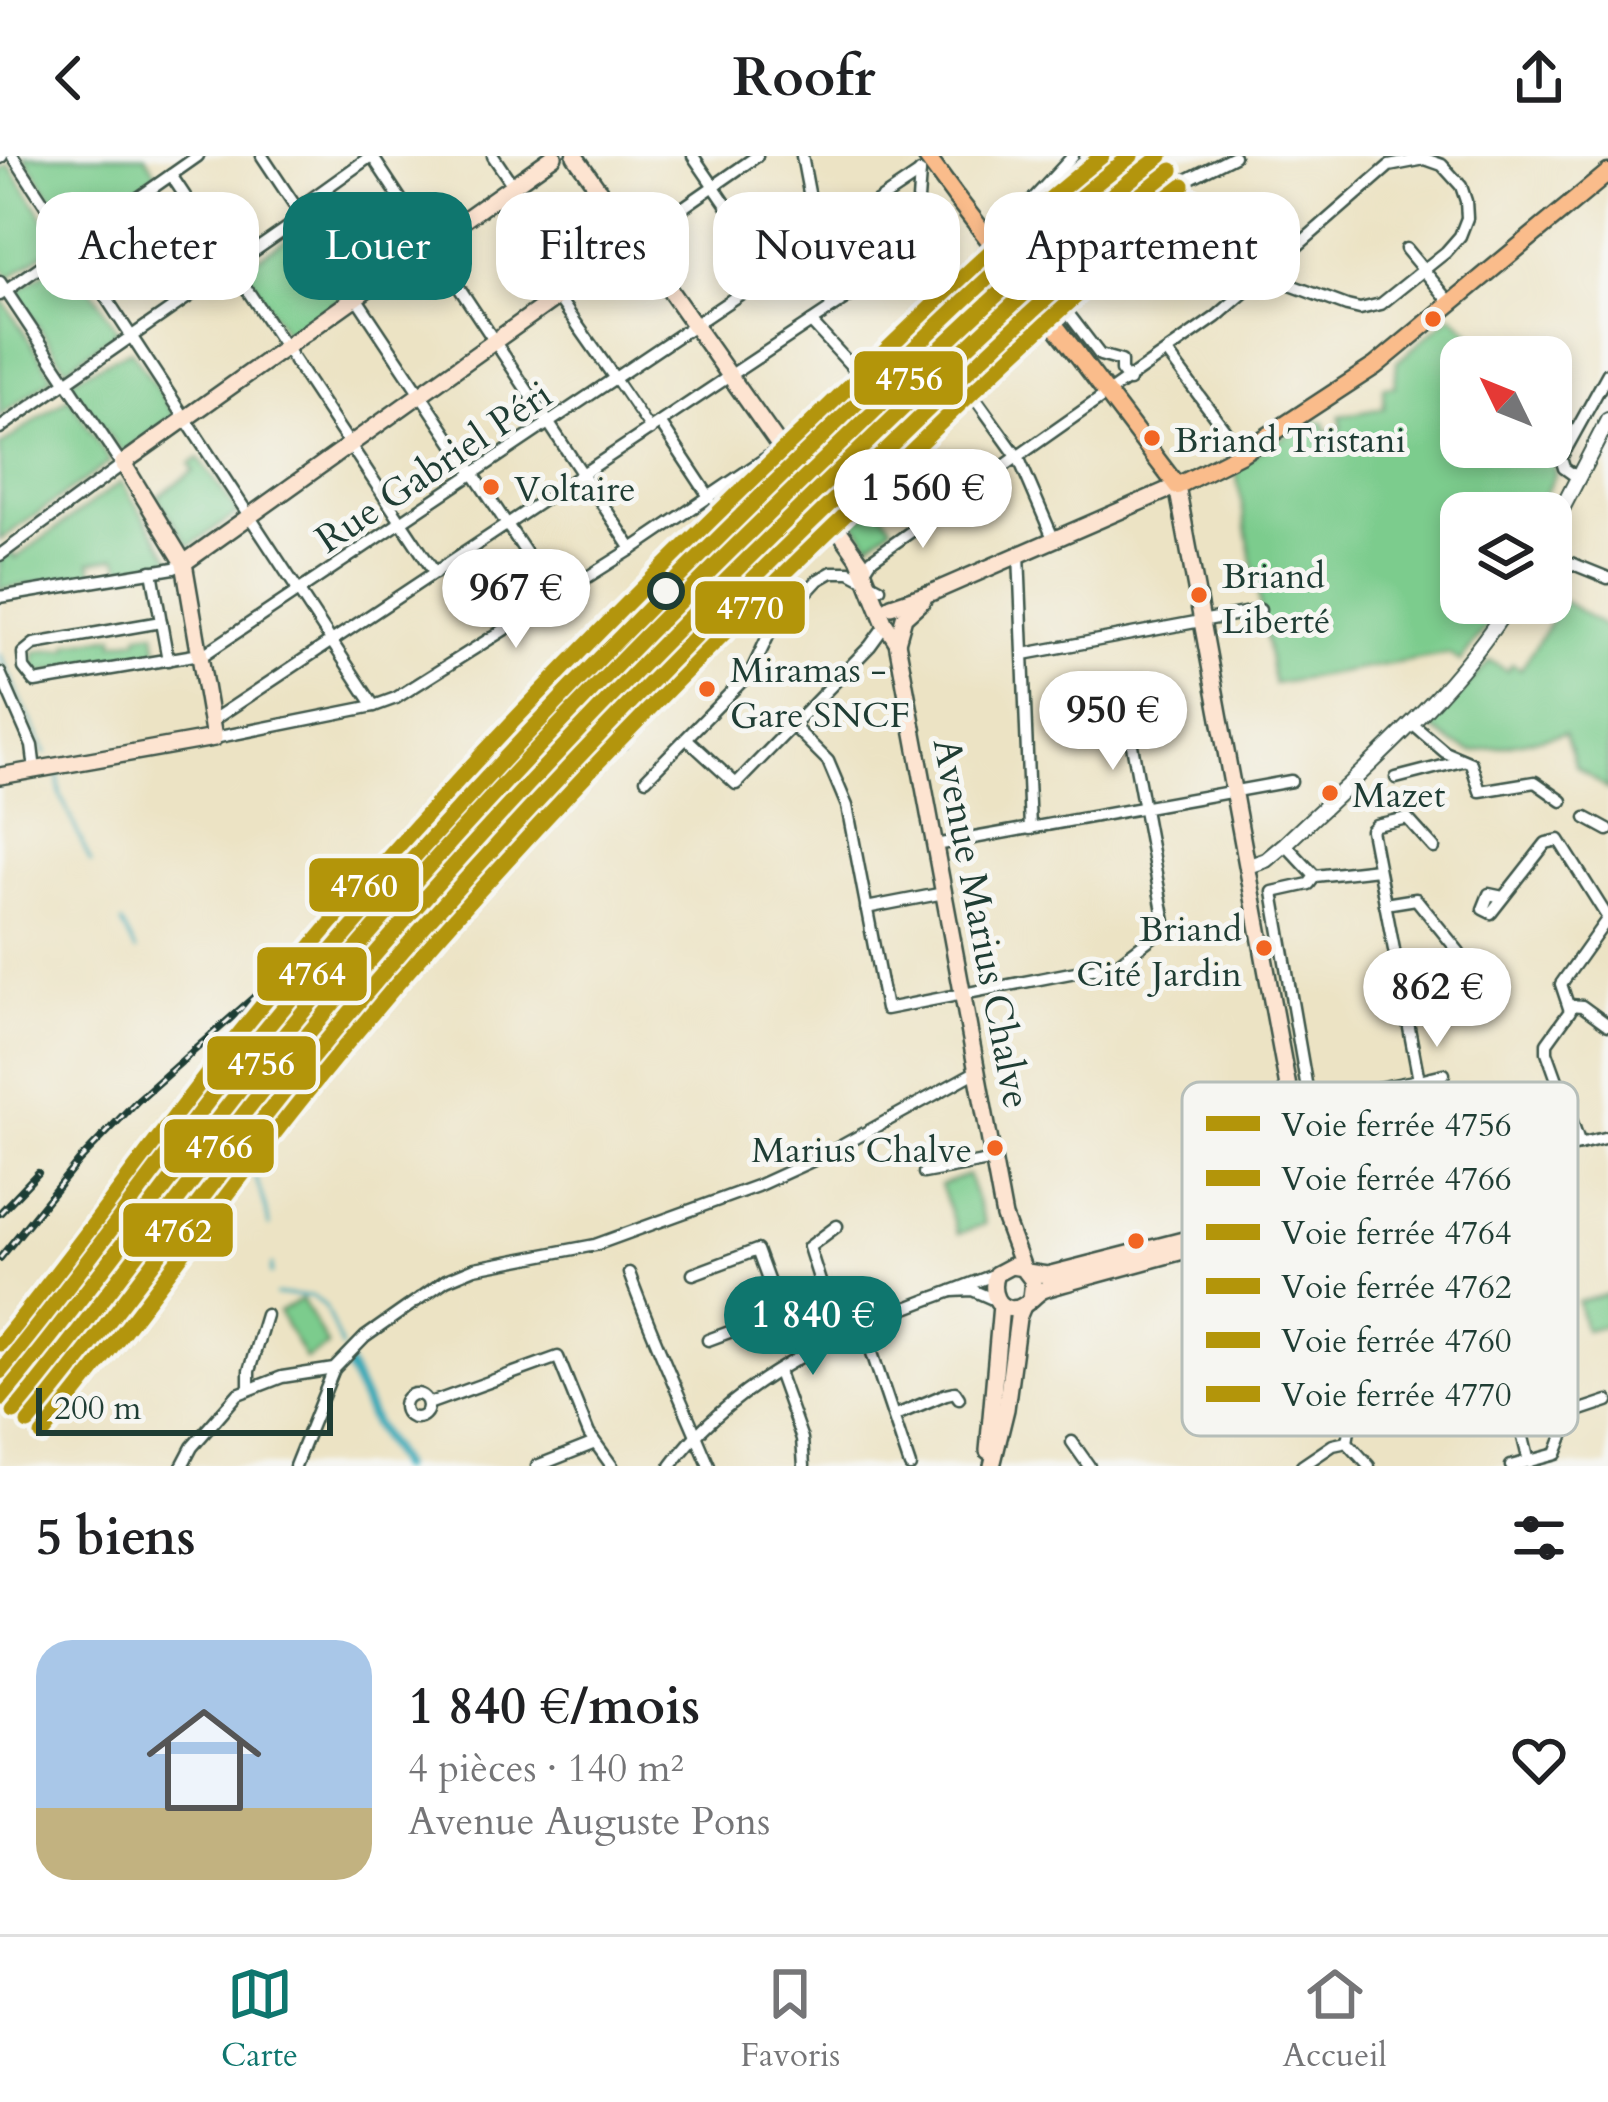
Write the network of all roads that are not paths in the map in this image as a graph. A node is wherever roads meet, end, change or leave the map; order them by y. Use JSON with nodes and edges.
{"nodes":[{"id":1,"x":14,"y":156,"type":"edge"},
{"id":2,"x":197,"y":156,"type":"edge"},
{"id":3,"x":262,"y":156,"type":"edge"},
{"id":4,"x":371,"y":156,"type":"edge"},
{"id":5,"x":493,"y":156,"type":"edge"},
{"id":6,"x":554,"y":156,"type":"edge"},
{"id":7,"x":575,"y":156,"type":"edge"},
{"id":8,"x":693,"y":156,"type":"edge"},
{"id":9,"x":757,"y":156,"type":"edge"},
{"id":10,"x":802,"y":156,"type":"edge"},
{"id":11,"x":1073,"y":156,"type":"edge"},
{"id":12,"x":1234,"y":156,"type":"edge"},
{"id":13,"x":923,"y":162,"type":"edge"},
{"id":14,"x":1608,"y":173,"type":"edge"},
{"id":15,"x":171,"y":175,"type":"junction"},
{"id":16,"x":513,"y":185,"type":"junction"},
{"id":17,"x":714,"y":187,"type":"junction"},
{"id":18,"x":38,"y":192,"type":"edge"},
{"id":19,"x":147,"y":192,"type":"edge"},
{"id":20,"x":183,"y":192,"type":"edge"},
{"id":21,"x":286,"y":192,"type":"edge"},
{"id":22,"x":326,"y":192,"type":"edge"},
{"id":23,"x":396,"y":192,"type":"edge"},
{"id":24,"x":518,"y":192,"type":"edge"},
{"id":25,"x":600,"y":192,"type":"edge"},
{"id":26,"x":717,"y":192,"type":"edge"},
{"id":27,"x":808,"y":192,"type":"edge"},
{"id":28,"x":883,"y":192,"type":"edge"},
{"id":29,"x":1163,"y":192,"type":"edge"},
{"id":30,"x":689,"y":204,"type":"edge"},
{"id":31,"x":472,"y":214,"type":"edge"},
{"id":32,"x":283,"y":226,"type":"edge"},
{"id":33,"x":1300,"y":242,"type":"edge"},
{"id":34,"x":259,"y":245,"type":"edge"},
{"id":35,"x":1406,"y":249,"type":"dead end"},
{"id":36,"x":36,"y":267,"type":"edge"},
{"id":37,"x":1424,"y":271,"type":"junction"},
{"id":38,"x":1300,"y":288,"type":"edge"},
{"id":39,"x":2,"y":289,"type":"edge"},
{"id":40,"x":110,"y":300,"type":"edge"},
{"id":41,"x":184,"y":300,"type":"edge"},
{"id":42,"x":255,"y":300,"type":"edge"},
{"id":43,"x":349,"y":300,"type":"edge"},
{"id":44,"x":358,"y":300,"type":"edge"},
{"id":45,"x":467,"y":300,"type":"edge"},
{"id":46,"x":551,"y":300,"type":"edge"},
{"id":47,"x":560,"y":300,"type":"edge"},
{"id":48,"x":677,"y":300,"type":"edge"},
{"id":49,"x":733,"y":300,"type":"edge"},
{"id":50,"x":829,"y":300,"type":"edge"},
{"id":51,"x":1012,"y":300,"type":"edge"},
{"id":52,"x":1058,"y":300,"type":"edge"},
{"id":53,"x":1234,"y":300,"type":"edge"},
{"id":54,"x":1450,"y":303,"type":"junction"},
{"id":55,"x":831,"y":308,"type":"junction"},
{"id":56,"x":811,"y":322,"type":"junction"},
{"id":57,"x":695,"y":326,"type":"junction"},
{"id":58,"x":133,"y":336,"type":"junction"},
{"id":59,"x":494,"y":341,"type":"junction"},
{"id":60,"x":285,"y":346,"type":"junction"},
{"id":61,"x":1168,"y":353,"type":"junction"},
{"id":62,"x":857,"y":372,"type":"junction"},
{"id":63,"x":1608,"y":373,"type":"edge"},
{"id":64,"x":731,"y":378,"type":"junction"},
{"id":65,"x":616,"y":380,"type":"junction"},
{"id":66,"x":68,"y":381,"type":"junction"},
{"id":67,"x":1129,"y":381,"type":"junction"},
{"id":68,"x":419,"y":394,"type":"junction"},
{"id":69,"x":973,"y":395,"type":"dead end"},
{"id":70,"x":1107,"y":395,"type":"junction"},
{"id":71,"x":186,"y":417,"type":"junction"},
{"id":72,"x":1608,"y":420,"type":"edge"},
{"id":73,"x":550,"y":425,"type":"junction"},
{"id":74,"x":656,"y":427,"type":"junction"},
{"id":75,"x":0,"y":428,"type":"edge"},
{"id":76,"x":349,"y":444,"type":"junction"},
{"id":77,"x":1242,"y":452,"type":"junction"},
{"id":78,"x":1019,"y":459,"type":"junction"},
{"id":79,"x":122,"y":465,"type":"junction"},
{"id":80,"x":474,"y":475,"type":"junction"},
{"id":81,"x":583,"y":476,"type":"junction"},
{"id":82,"x":1578,"y":478,"type":"junction"},
{"id":83,"x":1177,"y":486,"type":"junction"},
{"id":84,"x":1571,"y":492,"type":"edge"},
{"id":85,"x":710,"y":498,"type":"junction"},
{"id":86,"x":947,"y":506,"type":"junction"},
{"id":87,"x":250,"y":514,"type":"junction"},
{"id":88,"x":401,"y":523,"type":"junction"},
{"id":89,"x":508,"y":525,"type":"junction"},
{"id":90,"x":1053,"y":538,"type":"junction"},
{"id":91,"x":632,"y":549,"type":"junction"},
{"id":92,"x":1019,"y":553,"type":"junction"},
{"id":93,"x":0,"y":555,"type":"edge"},
{"id":94,"x":1572,"y":562,"type":"edge"},
{"id":95,"x":184,"y":563,"type":"junction"},
{"id":96,"x":863,"y":569,"type":"junction"},
{"id":97,"x":152,"y":571,"type":"junction"},
{"id":98,"x":435,"y":573,"type":"junction"},
{"id":99,"x":1607,"y":575,"type":"edge"},
{"id":100,"x":300,"y":591,"type":"junction"},
{"id":101,"x":0,"y":596,"type":"edge"},
{"id":102,"x":556,"y":598,"type":"junction"},
{"id":103,"x":1260,"y":610,"type":"dead end"},
{"id":104,"x":894,"y":620,"type":"junction"},
{"id":105,"x":1204,"y":620,"type":"junction"},
{"id":106,"x":161,"y":622,"type":"junction"},
{"id":107,"x":1495,"y":624,"type":"edge"},
{"id":108,"x":332,"y":641,"type":"junction"},
{"id":109,"x":202,"y":654,"type":"junction"},
{"id":110,"x":1024,"y":654,"type":"junction"},
{"id":111,"x":168,"y":660,"type":"junction"},
{"id":112,"x":0,"y":673,"type":"edge"},
{"id":113,"x":674,"y":674,"type":"dead end"},
{"id":114,"x":374,"y":706,"type":"junction"},
{"id":115,"x":213,"y":720,"type":"junction"},
{"id":116,"x":1411,"y":723,"type":"junction"},
{"id":117,"x":793,"y":726,"type":"junction"},
{"id":118,"x":1129,"y":729,"type":"dead end"},
{"id":119,"x":214,"y":738,"type":"junction"},
{"id":120,"x":687,"y":739,"type":"junction"},
{"id":121,"x":187,"y":742,"type":"junction"},
{"id":122,"x":622,"y":743,"type":"dead end"},
{"id":123,"x":1462,"y":761,"type":"junction"},
{"id":124,"x":35,"y":770,"type":"junction"},
{"id":125,"x":0,"y":776,"type":"edge"},
{"id":126,"x":1396,"y":778,"type":"dead end"},
{"id":127,"x":646,"y":779,"type":"dead end"},
{"id":128,"x":1291,"y":781,"type":"dead end"},
{"id":129,"x":1235,"y":793,"type":"junction"},
{"id":130,"x":1562,"y":801,"type":"dead end"},
{"id":131,"x":1142,"y":809,"type":"junction"},
{"id":132,"x":1586,"y":818,"type":"dead end"},
{"id":133,"x":1030,"y":829,"type":"junction"},
{"id":134,"x":1608,"y":830,"type":"edge"},
{"id":135,"x":1285,"y":844,"type":"junction"},
{"id":136,"x":935,"y":845,"type":"junction"},
{"id":137,"x":1434,"y":848,"type":"dead end"},
{"id":138,"x":1249,"y":866,"type":"junction"},
{"id":139,"x":1378,"y":869,"type":"junction"},
{"id":140,"x":1316,"y":876,"type":"junction"},
{"id":141,"x":944,"y":892,"type":"junction"},
{"id":142,"x":1503,"y":897,"type":"dead end"},
{"id":143,"x":1385,"y":904,"type":"junction"},
{"id":144,"x":866,"y":908,"type":"junction"},
{"id":145,"x":963,"y":994,"type":"junction"},
{"id":146,"x":1404,"y":999,"type":"junction"},
{"id":147,"x":1569,"y":1005,"type":"junction"},
{"id":148,"x":1608,"y":1024,"type":"edge"},
{"id":149,"x":977,"y":1071,"type":"junction"},
{"id":150,"x":1444,"y":1074,"type":"dead end"},
{"id":151,"x":1419,"y":1080,"type":"junction"},
{"id":152,"x":1295,"y":1082,"type":"edge"},
{"id":153,"x":1297,"y":1082,"type":"edge"},
{"id":154,"x":1410,"y":1082,"type":"edge"},
{"id":155,"x":1558,"y":1082,"type":"edge"},
{"id":156,"x":1608,"y":1137,"type":"edge"},
{"id":157,"x":1578,"y":1138,"type":"edge"},
{"id":158,"x":1580,"y":1144,"type":"joint"},
{"id":159,"x":994,"y":1160,"type":"junction"},
{"id":160,"x":924,"y":1173,"type":"dead end"},
{"id":161,"x":1004,"y":1216,"type":"junction"},
{"id":162,"x":837,"y":1226,"type":"dead end"},
{"id":163,"x":1182,"y":1240,"type":"edge"},
{"id":164,"x":1182,"y":1251,"type":"edge"},
{"id":165,"x":1025,"y":1270,"type":"junction"},
{"id":166,"x":998,"y":1272,"type":"junction"},
{"id":167,"x":629,"y":1273,"type":"dead end"},
{"id":168,"x":693,"y":1274,"type":"dead end"},
{"id":169,"x":952,"y":1291,"type":"junction"},
{"id":170,"x":1027,"y":1302,"type":"junction"},
{"id":171,"x":999,"y":1303,"type":"junction"},
{"id":172,"x":815,"y":1306,"type":"junction"},
{"id":173,"x":780,"y":1313,"type":"junction"},
{"id":174,"x":266,"y":1315,"type":"dead end"},
{"id":175,"x":862,"y":1326,"type":"junction"},
{"id":176,"x":708,"y":1340,"type":"dead end"},
{"id":177,"x":830,"y":1343,"type":"junction"},
{"id":178,"x":334,"y":1369,"type":"junction"},
{"id":179,"x":778,"y":1372,"type":"junction"},
{"id":180,"x":249,"y":1389,"type":"junction"},
{"id":181,"x":959,"y":1398,"type":"dead end"},
{"id":182,"x":1608,"y":1401,"type":"edge"},
{"id":183,"x":428,"y":1404,"type":"dead end"},
{"id":184,"x":1578,"y":1411,"type":"edge"},
{"id":185,"x":894,"y":1416,"type":"junction"},
{"id":186,"x":696,"y":1435,"type":"junction"},
{"id":187,"x":1348,"y":1436,"type":"edge"},
{"id":188,"x":1523,"y":1436,"type":"edge"},
{"id":189,"x":1072,"y":1442,"type":"dead end"},
{"id":190,"x":1347,"y":1442,"type":"junction"},
{"id":191,"x":595,"y":1443,"type":"junction"},
{"id":192,"x":1554,"y":1461,"type":"edge"},
{"id":193,"x":1529,"y":1462,"type":"junction"},
{"id":194,"x":182,"y":1466,"type":"edge"},
{"id":195,"x":295,"y":1466,"type":"edge"},
{"id":196,"x":538,"y":1466,"type":"edge"},
{"id":197,"x":612,"y":1466,"type":"edge"},
{"id":198,"x":671,"y":1466,"type":"edge"},
{"id":199,"x":709,"y":1466,"type":"edge"},
{"id":200,"x":804,"y":1466,"type":"edge"},
{"id":201,"x":910,"y":1466,"type":"edge"},
{"id":202,"x":990,"y":1466,"type":"edge"},
{"id":203,"x":1089,"y":1466,"type":"edge"},
{"id":204,"x":1302,"y":1466,"type":"edge"},
{"id":205,"x":1369,"y":1466,"type":"edge"},
{"id":206,"x":1510,"y":1466,"type":"edge"}],
"edges":[{"from":1,"to":18,"type":"street"},
{"from":2,"to":15,"type":"street"},
{"from":3,"to":21,"type":"street"},
{"from":4,"to":22,"type":"street"},
{"from":4,"to":23,"type":"street"},
{"from":5,"to":16,"type":"street"},
{"from":6,"to":16,"type":"main road"},
{"from":7,"to":25,"type":"main road"},
{"from":8,"to":17,"type":"street"},
{"from":9,"to":17,"type":"street"},
{"from":10,"to":27,"type":"street"},
{"from":11,"to":62,"type":"street"},
{"from":12,"to":29,"type":"street"},
{"from":13,"to":28,"type":"street","name":"Rue Gabriel Péri"},
{"from":13,"to":55,"type":"street"},
{"from":13,"to":70,"type":"main road","bridge":true},
{"from":14,"to":54,"type":"main road"},
{"from":15,"to":19,"type":"street"},
{"from":15,"to":20,"type":"street"},
{"from":16,"to":24,"type":"street"},
{"from":16,"to":31,"type":"main road"},
{"from":17,"to":26,"type":"street"},
{"from":17,"to":30,"type":"street"},
{"from":32,"to":34,"type":"street"},
{"from":33,"to":37,"type":"street"},
{"from":35,"to":37,"type":"street"},
{"from":36,"to":39,"type":"street"},
{"from":37,"to":38,"type":"street"},
{"from":37,"to":54,"type":"street"},
{"from":39,"to":66,"type":"street"},
{"from":40,"to":58,"type":"street"},
{"from":41,"to":58,"type":"street"},
{"from":42,"to":60,"type":"street"},
{"from":43,"to":60,"type":"main road"},
{"from":44,"to":68,"type":"street"},
{"from":45,"to":59,"type":"street"},
{"from":46,"to":59,"type":"main road"},
{"from":47,"to":65,"type":"street"},
{"from":48,"to":57,"type":"main road"},
{"from":49,"to":57,"type":"street","name":"Rue Gabriel Péri"},
{"from":50,"to":55,"type":"street"},
{"from":51,"to":86,"type":"street"},
{"from":52,"to":67,"type":"street"},
{"from":53,"to":61,"type":"street"},
{"from":54,"to":77,"type":"main road"},
{"from":55,"to":56,"type":"street"},
{"from":56,"to":62,"type":"street"},
{"from":56,"to":64,"type":"street"},
{"from":57,"to":64,"type":"main road"},
{"from":57,"to":65,"type":"street","name":"Rue Gabriel Péri"},
{"from":58,"to":66,"type":"street"},
{"from":58,"to":71,"type":"street"},
{"from":59,"to":68,"type":"main road"},
{"from":59,"to":73,"type":"street"},
{"from":60,"to":71,"type":"main road"},
{"from":60,"to":76,"type":"street"},
{"from":61,"to":67,"type":"street"},
{"from":61,"to":77,"type":"street"},
{"from":62,"to":85,"type":"street","bridge":true},
{"from":63,"to":82,"type":"street"},
{"from":64,"to":74,"type":"street"},
{"from":64,"to":96,"type":"main road"},
{"from":65,"to":73,"type":"street","name":"Rue Gabriel Péri"},
{"from":65,"to":74,"type":"street"},
{"from":66,"to":75,"type":"street"},
{"from":66,"to":79,"type":"street"},
{"from":67,"to":70,"type":"street"},
{"from":68,"to":76,"type":"main road"},
{"from":68,"to":80,"type":"street"},
{"from":69,"to":78,"type":"street"},
{"from":70,"to":78,"type":"street"},
{"from":70,"to":83,"type":"main road"},
{"from":71,"to":79,"type":"main road"},
{"from":71,"to":87,"type":"street"},
{"from":72,"to":82,"type":"street"},
{"from":73,"to":80,"type":"street","name":"Rue Gabriel Péri"},
{"from":73,"to":81,"type":"street"},
{"from":74,"to":81,"type":"street"},
{"from":74,"to":85,"type":"street"},
{"from":76,"to":87,"type":"main road"},
{"from":76,"to":88,"type":"street"},
{"from":77,"to":83,"type":"main road"},
{"from":78,"to":86,"type":"street"},
{"from":78,"to":90,"type":"street"},
{"from":79,"to":93,"type":"street"},
{"from":79,"to":95,"type":"main road"},
{"from":80,"to":88,"type":"street","name":"Rue Gabriel Péri"},
{"from":80,"to":89,"type":"street"},
{"from":81,"to":89,"type":"street"},
{"from":81,"to":91,"type":"street"},
{"from":82,"to":84,"type":"street"},
{"from":83,"to":90,"type":"main road"},
{"from":83,"to":105,"type":"main road"},
{"from":85,"to":91,"type":"street"},
{"from":86,"to":96,"type":"street"},
{"from":87,"to":95,"type":"main road"},
{"from":87,"to":100,"type":"street"},
{"from":88,"to":98,"type":"street"},
{"from":88,"to":100,"type":"street","name":"Rue Gabriel Péri"},
{"from":89,"to":98,"type":"street"},
{"from":89,"to":102,"type":"street"},
{"from":90,"to":92,"type":"main road"},
{"from":91,"to":102,"type":"street"},
{"from":92,"to":104,"type":"main road"},
{"from":92,"to":110,"type":"street"},
{"from":94,"to":99,"type":"street"},
{"from":95,"to":97,"type":"street"},
{"from":95,"to":109,"type":"main road"},
{"from":96,"to":104,"type":"main road"},
{"from":96,"to":104,"type":"main road"},
{"from":96,"to":120,"type":"street"},
{"from":97,"to":101,"type":"street"},
{"from":97,"to":106,"type":"street"},
{"from":98,"to":108,"type":"street"},
{"from":100,"to":108,"type":"street"},
{"from":100,"to":109,"type":"street","name":"Rue Gabriel Péri"},
{"from":102,"to":114,"type":"street"},
{"from":103,"to":105,"type":"street"},
{"from":104,"to":117,"type":"street"},
{"from":104,"to":136,"type":"main road","name":"Avenue Marius Chalve"},
{"from":105,"to":110,"type":"street"},
{"from":105,"to":129,"type":"main road"},
{"from":106,"to":111,"type":"street"},
{"from":106,"to":111,"type":"street"},
{"from":107,"to":116,"type":"street"},
{"from":108,"to":114,"type":"street"},
{"from":108,"to":115,"type":"street"},
{"from":109,"to":111,"type":"street"},
{"from":109,"to":115,"type":"main road"},
{"from":110,"to":133,"type":"street"},
{"from":112,"to":124,"type":"street"},
{"from":113,"to":122,"type":"street"},
{"from":114,"to":119,"type":"street"},
{"from":115,"to":119,"type":"main road"},
{"from":115,"to":121,"type":"main road"},
{"from":116,"to":123,"type":"street"},
{"from":116,"to":135,"type":"street"},
{"from":117,"to":120,"type":"street"},
{"from":117,"to":144,"type":"street"},
{"from":118,"to":131,"type":"street"},
{"from":119,"to":121,"type":"main road"},
{"from":120,"to":127,"type":"street"},
{"from":121,"to":124,"type":"main road"},
{"from":123,"to":126,"type":"street"},
{"from":123,"to":130,"type":"street"},
{"from":124,"to":125,"type":"main road"},
{"from":128,"to":129,"type":"street"},
{"from":129,"to":131,"type":"street"},
{"from":129,"to":138,"type":"main road"},
{"from":131,"to":133,"type":"street"},
{"from":131,"to":145,"type":"street"},
{"from":132,"to":134,"type":"street"},
{"from":133,"to":136,"type":"street"},
{"from":135,"to":138,"type":"street"},
{"from":135,"to":140,"type":"street"},
{"from":136,"to":141,"type":"main road","name":"Avenue Marius Chalve"},
{"from":137,"to":139,"type":"street"},
{"from":138,"to":152,"type":"main road"},
{"from":139,"to":140,"type":"street"},
{"from":139,"to":143,"type":"street"},
{"from":140,"to":153,"type":"street"},
{"from":141,"to":144,"type":"street"},
{"from":141,"to":145,"type":"main road","name":"Avenue Marius Chalve"},
{"from":142,"to":147,"type":"street"},
{"from":143,"to":146,"type":"street"},
{"from":143,"to":146,"type":"street"},
{"from":144,"to":145,"type":"street"},
{"from":145,"to":149,"type":"main road","name":"Avenue Marius Chalve"},
{"from":146,"to":151,"type":"street"},
{"from":147,"to":148,"type":"street"},
{"from":147,"to":155,"type":"street"},
{"from":149,"to":159,"type":"main road","name":"Avenue Marius Chalve"},
{"from":149,"to":178,"type":"street"},
{"from":150,"to":151,"type":"street"},
{"from":151,"to":154,"type":"street"},
{"from":156,"to":158,"type":"street"},
{"from":157,"to":158,"type":"street"},
{"from":159,"to":160,"type":"street"},
{"from":159,"to":161,"type":"main road","name":"Avenue Marius Chalve"},
{"from":161,"to":165,"type":"main road","name":"Avenue Marius Chalve"},
{"from":161,"to":166,"type":"main road","name":"Avenue Marius Chalve"},
{"from":162,"to":172,"type":"street"},
{"from":163,"to":165,"type":"main road"},
{"from":164,"to":170,"type":"main road"},
{"from":165,"to":166,"type":"main road"},
{"from":165,"to":170,"type":"main road"},
{"from":166,"to":169,"type":"street"},
{"from":166,"to":171,"type":"main road"},
{"from":167,"to":186,"type":"street"},
{"from":168,"to":173,"type":"street"},
{"from":169,"to":171,"type":"street"},
{"from":169,"to":175,"type":"street"},
{"from":170,"to":171,"type":"main road"},
{"from":170,"to":202,"type":"main road"},
{"from":171,"to":202,"type":"main road"},
{"from":172,"to":173,"type":"street"},
{"from":172,"to":177,"type":"street"},
{"from":173,"to":176,"type":"street"},
{"from":174,"to":180,"type":"street"},
{"from":175,"to":177,"type":"street"},
{"from":175,"to":185,"type":"street"},
{"from":177,"to":179,"type":"street"},
{"from":178,"to":180,"type":"street"},
{"from":178,"to":195,"type":"street"},
{"from":179,"to":186,"type":"street"},
{"from":179,"to":200,"type":"street"},
{"from":180,"to":194,"type":"street"},
{"from":181,"to":185,"type":"street"},
{"from":182,"to":184,"type":"street"},
{"from":183,"to":191,"type":"street"},
{"from":185,"to":201,"type":"street"},
{"from":186,"to":198,"type":"street"},
{"from":186,"to":199,"type":"street"},
{"from":187,"to":190,"type":"street"},
{"from":188,"to":193,"type":"street"},
{"from":189,"to":203,"type":"street"},
{"from":190,"to":204,"type":"street"},
{"from":190,"to":205,"type":"street"},
{"from":191,"to":196,"type":"street"},
{"from":191,"to":197,"type":"street"},
{"from":192,"to":193,"type":"street"},
{"from":193,"to":206,"type":"street"}]}
